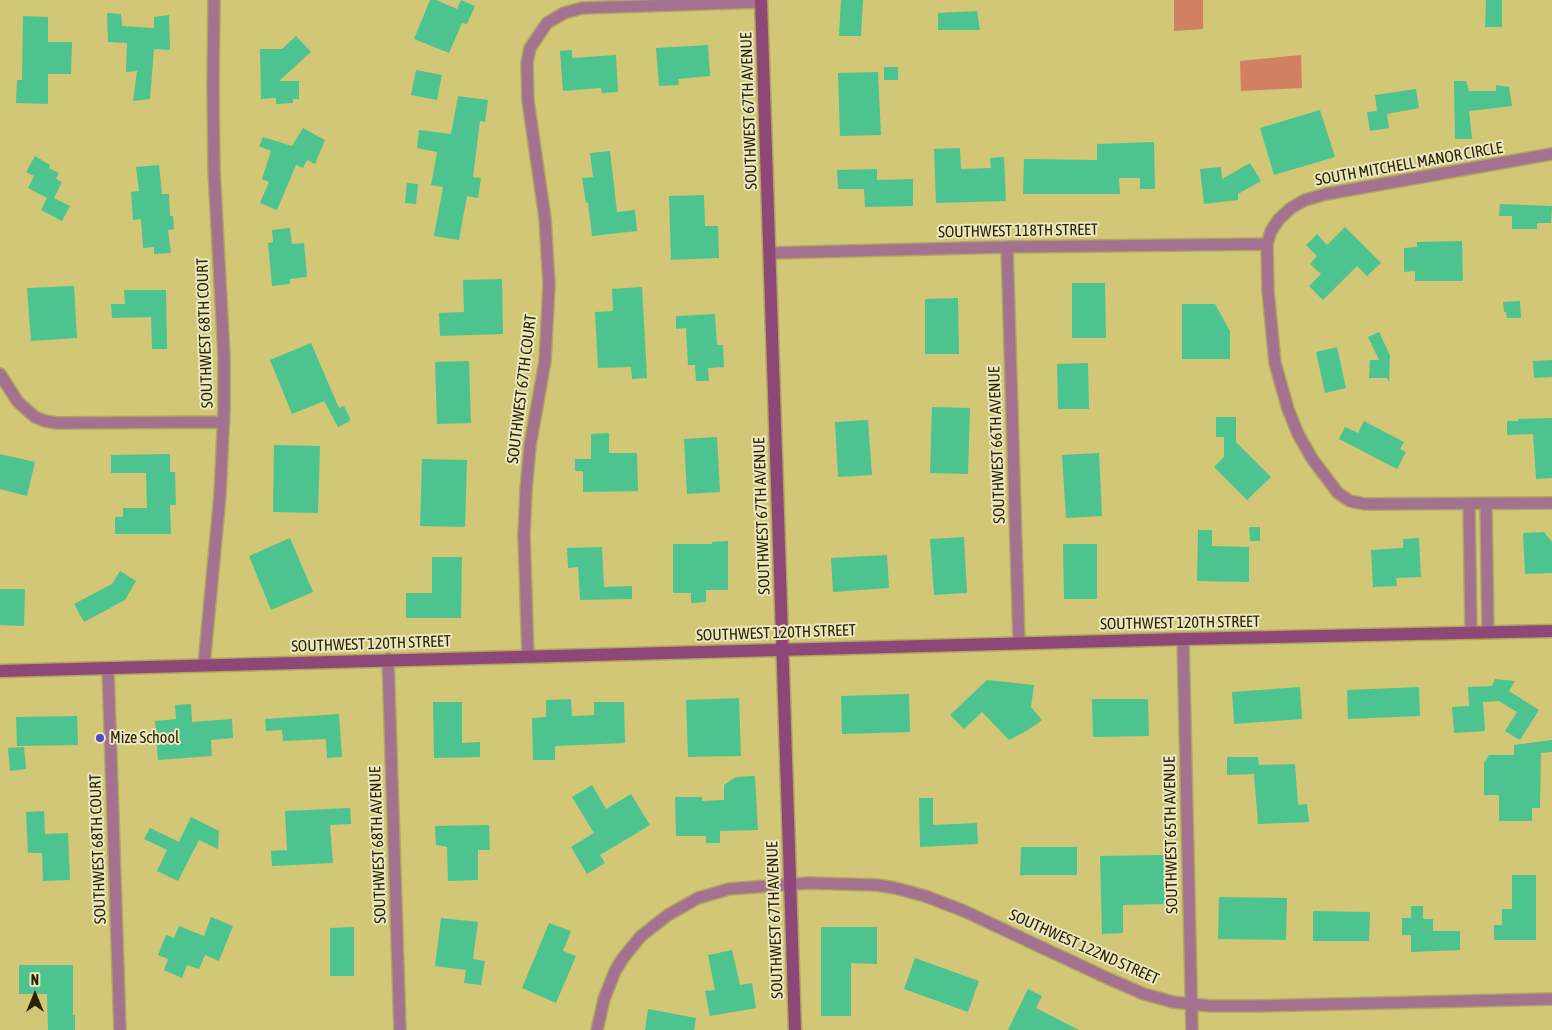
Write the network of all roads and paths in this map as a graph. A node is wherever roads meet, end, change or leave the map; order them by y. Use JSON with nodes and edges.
{"nodes":[{"id":1,"x":214,"y":0,"type":"edge"},
{"id":2,"x":761,"y":1,"type":"edge"},
{"id":3,"x":1552,"y":154,"type":"edge"},
{"id":4,"x":1267,"y":244,"type":"junction"},
{"id":5,"x":1007,"y":246,"type":"junction"},
{"id":6,"x":770,"y":253,"type":"junction"},
{"id":7,"x":0,"y":374,"type":"edge"},
{"id":8,"x":224,"y":422,"type":"junction"},
{"id":9,"x":1552,"y":503,"type":"edge"},
{"id":10,"x":1469,"y":504,"type":"junction"},
{"id":11,"x":1486,"y":504,"type":"junction"},
{"id":12,"x":1552,"y":631,"type":"edge"},
{"id":13,"x":1471,"y":632,"type":"junction"},
{"id":14,"x":1488,"y":632,"type":"junction"},
{"id":15,"x":1183,"y":639,"type":"junction"},
{"id":16,"x":1019,"y":643,"type":"junction"},
{"id":17,"x":783,"y":649,"type":"junction"},
{"id":18,"x":528,"y":656,"type":"junction"},
{"id":19,"x":388,"y":659,"type":"junction"},
{"id":20,"x":204,"y":665,"type":"junction"},
{"id":21,"x":108,"y":668,"type":"junction"},
{"id":22,"x":0,"y":671,"type":"edge"},
{"id":23,"x":790,"y":883,"type":"junction"},
{"id":24,"x":1552,"y":999,"type":"edge"},
{"id":25,"x":1191,"y":1004,"type":"junction"},
{"id":26,"x":120,"y":1030,"type":"edge"},
{"id":27,"x":400,"y":1030,"type":"edge"},
{"id":28,"x":597,"y":1030,"type":"edge"},
{"id":29,"x":795,"y":1030,"type":"edge"},
{"id":30,"x":1192,"y":1030,"type":"edge"}],
"edges":[{"from":1,"to":8,"type":"street","name":"SOUTHWEST 68TH COURT"},
{"from":2,"to":6,"type":"street","name":"SOUTHWEST 67TH AVENUE"},
{"from":2,"to":18,"type":"street","name":"SOUTHWEST 67TH COURT"},
{"from":3,"to":4,"type":"street","name":"SOUTH MITCHELL MANOR CIRCLE"},
{"from":4,"to":5,"type":"street","name":"SOUTHWEST 118TH STREET"},
{"from":4,"to":10,"type":"street","name":"SOUTH MITCHELL MANOR CIRCLE"},
{"from":5,"to":6,"type":"street","name":"SOUTHWEST 118TH STREET"},
{"from":5,"to":16,"type":"street","name":"SOUTHWEST 66TH AVENUE"},
{"from":6,"to":17,"type":"street","name":"SOUTHWEST 67TH AVENUE"},
{"from":7,"to":8,"type":"street"},
{"from":8,"to":20,"type":"street","name":"SOUTHWEST 68TH COURT"},
{"from":9,"to":11,"type":"street","name":"SOUTH MITCHELL MANOR CIRCLE"},
{"from":10,"to":11,"type":"street","name":"SOUTH MITCHELL MANOR CIRCLE"},
{"from":10,"to":13,"type":"street"},
{"from":11,"to":14,"type":"street"},
{"from":12,"to":14,"type":"street","name":"SOUTHWEST 120TH STREET"},
{"from":13,"to":14,"type":"street","name":"SOUTHWEST 120TH STREET"},
{"from":13,"to":15,"type":"street","name":"SOUTHWEST 120TH STREET"},
{"from":15,"to":16,"type":"street","name":"SOUTHWEST 120TH STREET"},
{"from":15,"to":25,"type":"street","name":"SOUTHWEST 65TH AVENUE"},
{"from":16,"to":17,"type":"street","name":"SOUTHWEST 120TH STREET"},
{"from":17,"to":18,"type":"street","name":"SOUTHWEST 120TH STREET"},
{"from":17,"to":23,"type":"street","name":"SOUTHWEST 67TH AVENUE"},
{"from":18,"to":19,"type":"street","name":"SOUTHWEST 120TH STREET"},
{"from":19,"to":20,"type":"street","name":"SOUTHWEST 120TH STREET"},
{"from":19,"to":27,"type":"street","name":"SOUTHWEST 68TH AVENUE"},
{"from":20,"to":21,"type":"street","name":"SOUTHWEST 120TH STREET"},
{"from":21,"to":22,"type":"street","name":"SOUTHWEST 120TH STREET"},
{"from":21,"to":26,"type":"street","name":"SOUTHWEST 68TH COURT"},
{"from":23,"to":25,"type":"street","name":"SOUTHWEST 122ND STREET"},
{"from":23,"to":28,"type":"street","name":"SOUTHWEST 122ND STREET"},
{"from":23,"to":29,"type":"street","name":"SOUTHWEST 67TH AVENUE"},
{"from":24,"to":25,"type":"street","name":"SOUTHWEST 122ND STREET"},
{"from":25,"to":30,"type":"street","name":"SOUTHWEST 65TH AVENUE"}]}
